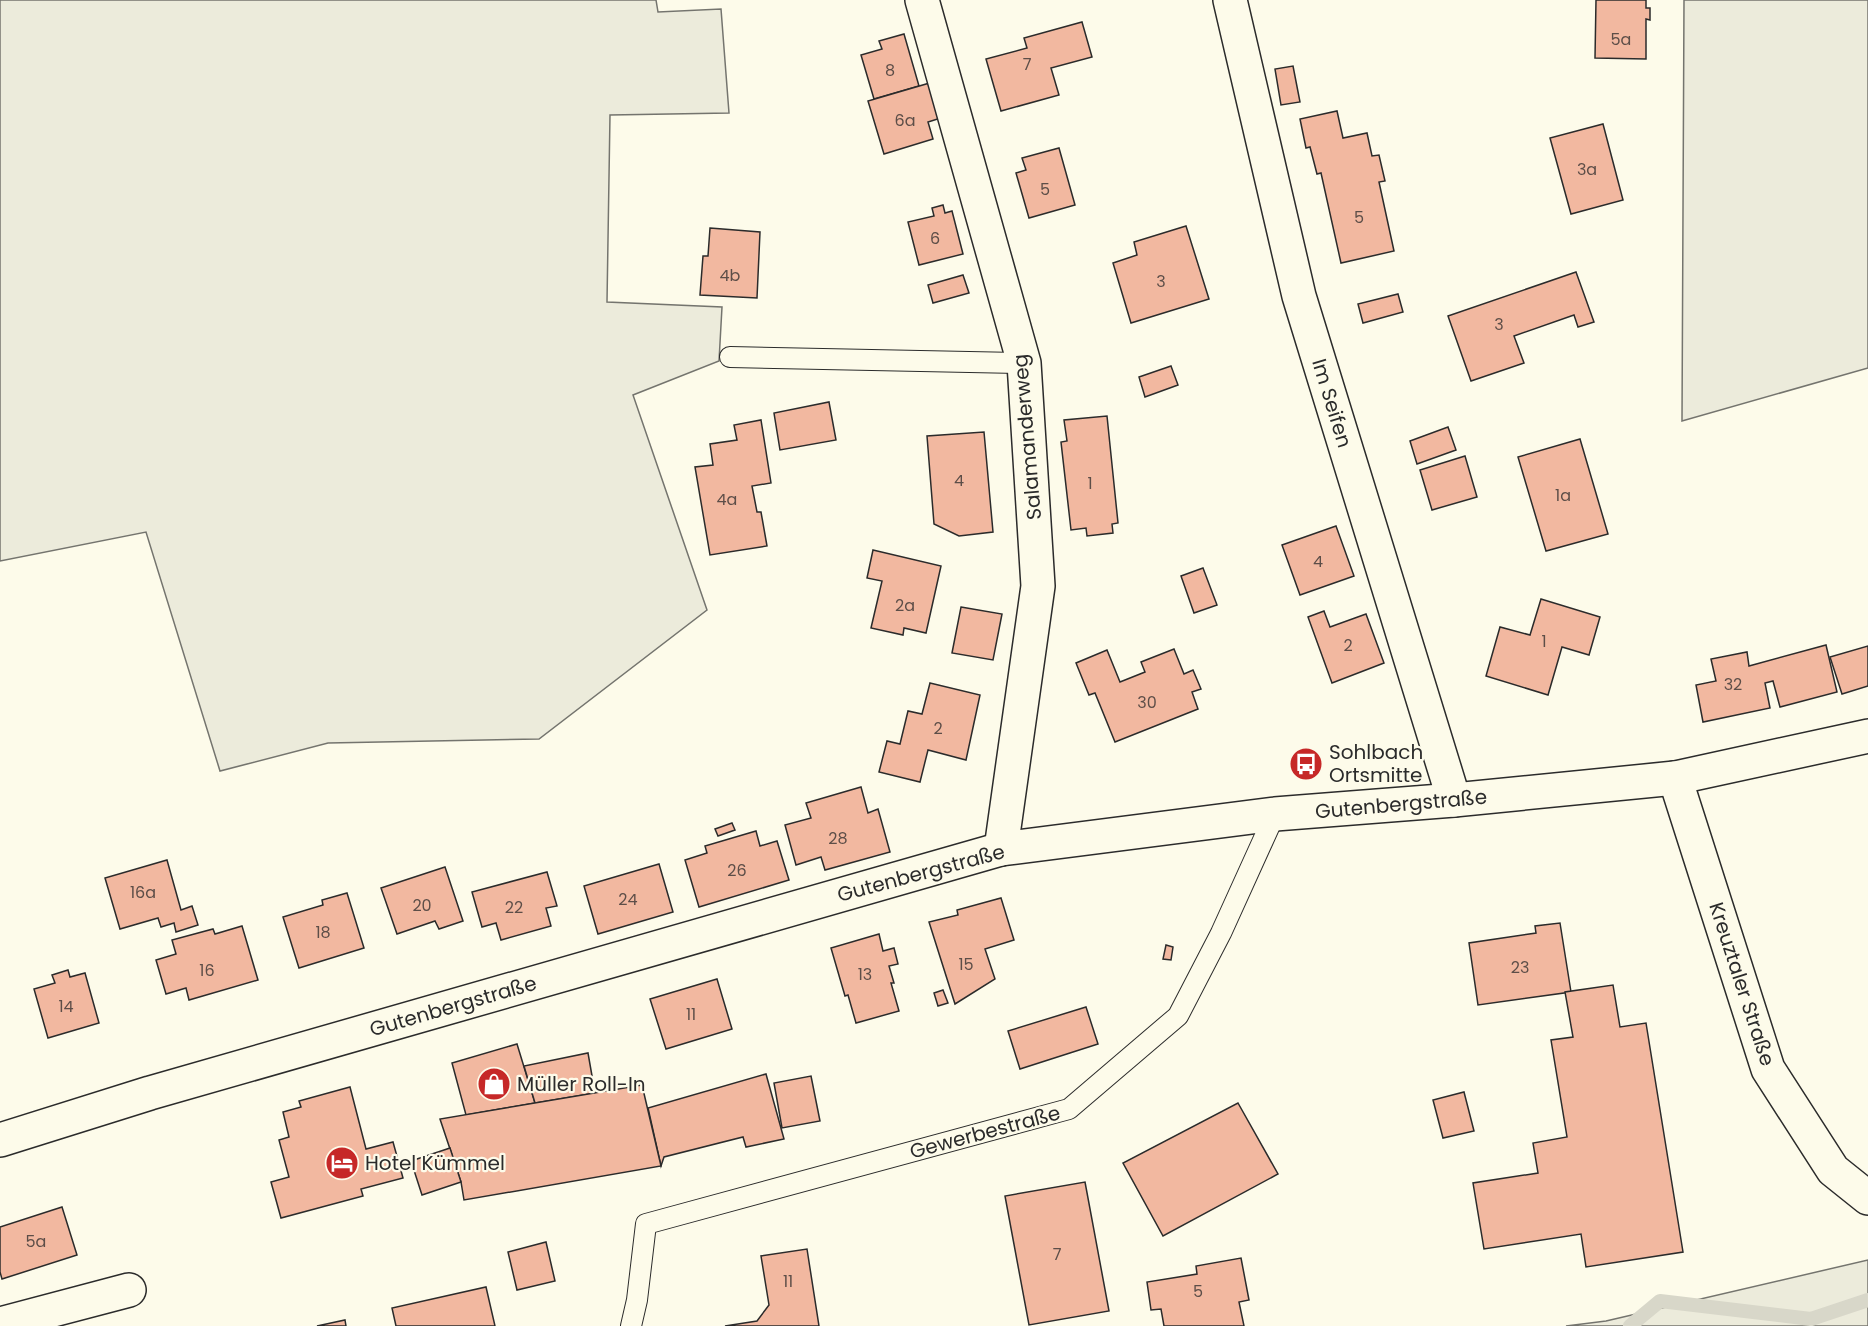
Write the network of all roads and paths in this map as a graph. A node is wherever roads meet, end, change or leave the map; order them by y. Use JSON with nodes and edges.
{"nodes":[{"id":1,"x":922,"y":0,"type":"edge"},
{"id":2,"x":1230,"y":0,"type":"edge"},
{"id":3,"x":730,"y":357,"type":"dead end"},
{"id":4,"x":1024,"y":363,"type":"junction"},
{"id":5,"x":1868,"y":736,"type":"edge"},
{"id":6,"x":1675,"y":778,"type":"junction"},
{"id":7,"x":1454,"y":800,"type":"junction"},
{"id":8,"x":1275,"y":814,"type":"junction"},
{"id":9,"x":1000,"y":849,"type":"junction"},
{"id":10,"x":0,"y":1140,"type":"edge"},
{"id":11,"x":1868,"y":1198,"type":"edge"},
{"id":12,"x":129,"y":1290,"type":"dead end"},
{"id":13,"x":0,"y":1323,"type":"edge"},
{"id":14,"x":632,"y":1326,"type":"edge"}],
"edges":[{"from":1,"to":4,"type":"street","name":"Salamanderweg"},
{"from":2,"to":7,"type":"street","name":"Im Seifen"},
{"from":3,"to":4,"type":"lane"},
{"from":4,"to":9,"type":"street","name":"Salamanderweg"},
{"from":5,"to":6,"type":"street","name":"Gutenbergstraße"},
{"from":6,"to":7,"type":"street","name":"Gutenbergstraße"},
{"from":6,"to":11,"type":"street","name":"Kreuztaler Straße"},
{"from":7,"to":8,"type":"street","name":"Gutenbergstraße"},
{"from":8,"to":9,"type":"street","name":"Gutenbergstraße"},
{"from":8,"to":14,"type":"lane","name":"Gewerbestraße"},
{"from":9,"to":10,"type":"street","name":"Gutenbergstraße"},
{"from":12,"to":13,"type":"street"}]}
